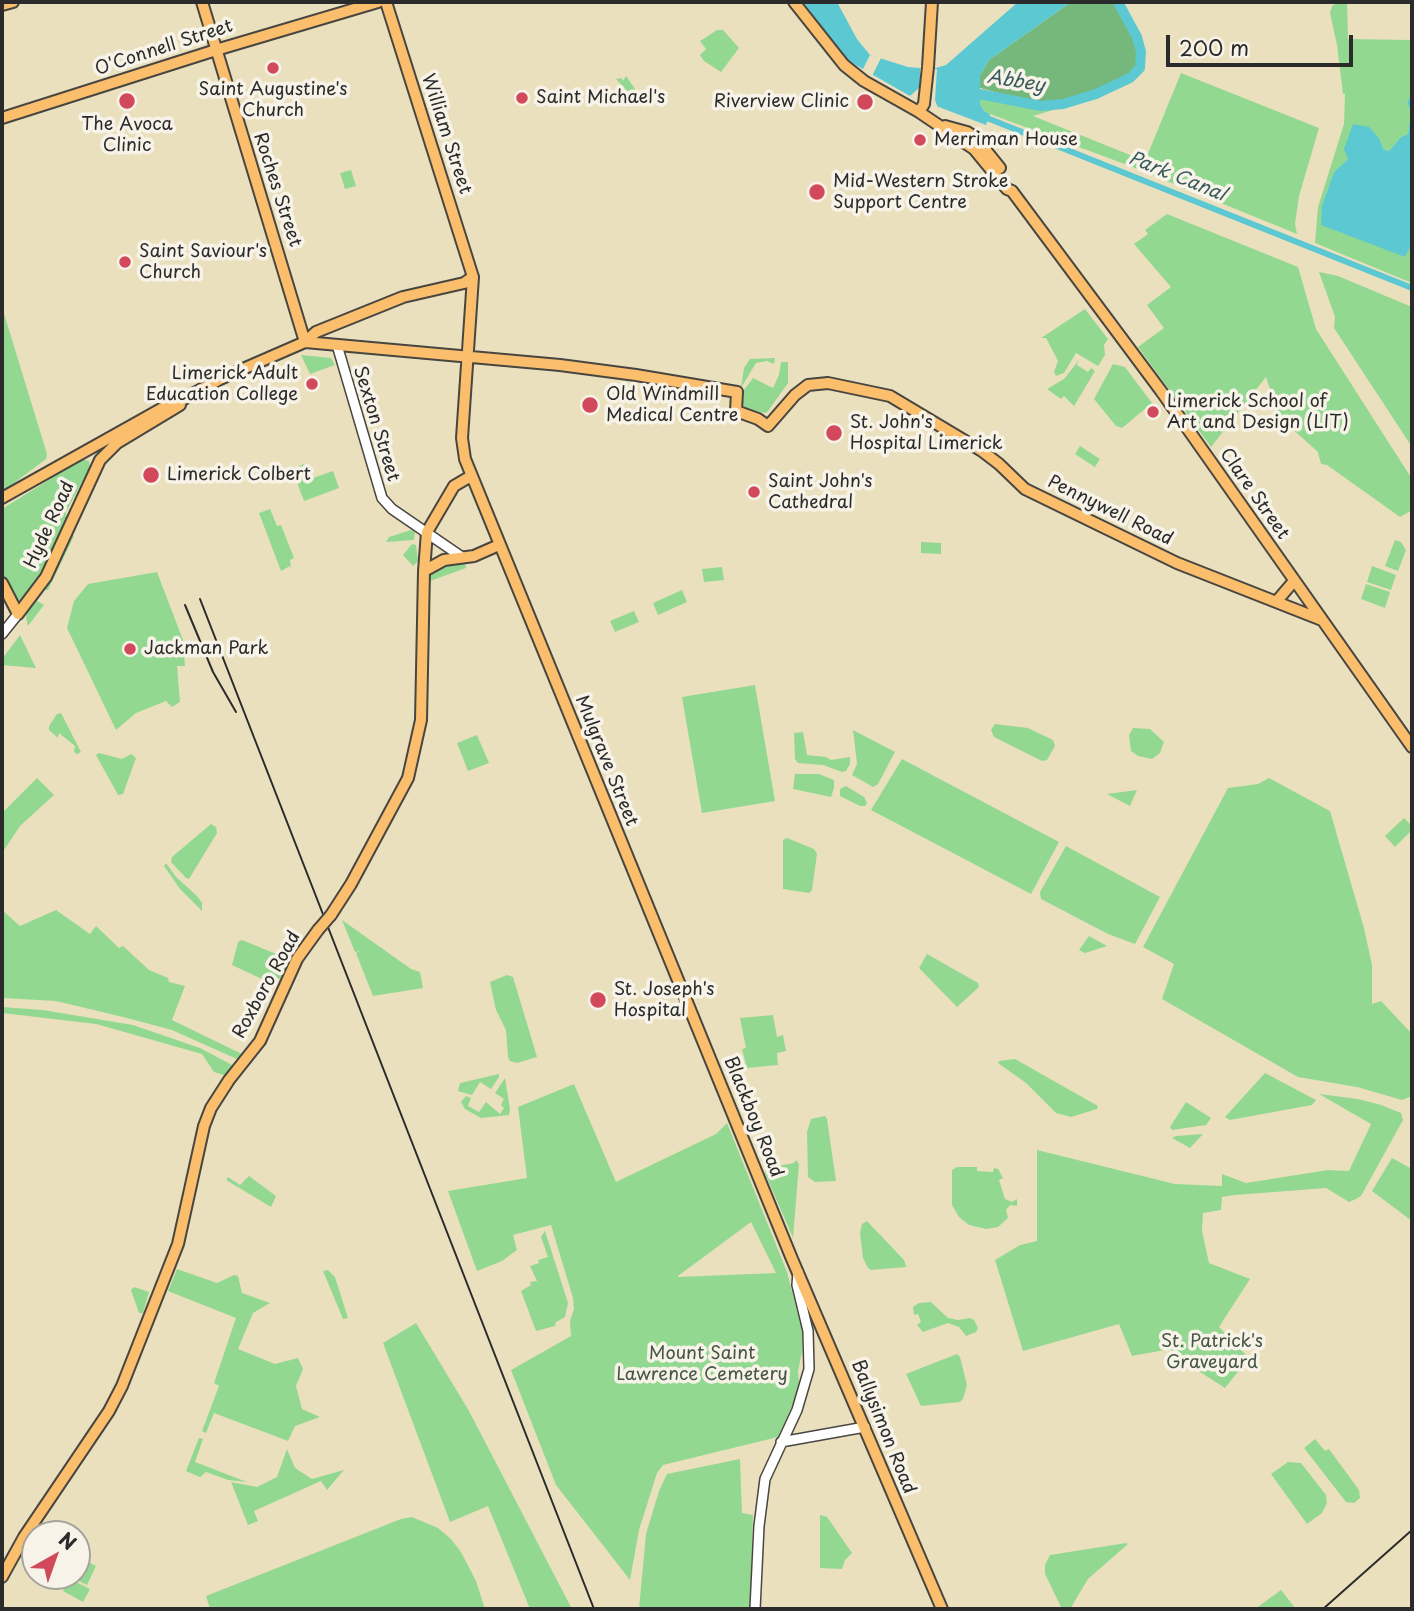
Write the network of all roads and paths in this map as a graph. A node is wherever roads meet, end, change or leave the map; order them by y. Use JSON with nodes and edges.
{"nodes":[{"id":1,"x":13,"y":2,"type":"edge"},
{"id":2,"x":202,"y":2,"type":"edge"},
{"id":3,"x":379,"y":2,"type":"edge"},
{"id":4,"x":386,"y":2,"type":"edge"},
{"id":5,"x":794,"y":2,"type":"edge"},
{"id":6,"x":932,"y":2,"type":"edge"},
{"id":7,"x":2,"y":5,"type":"edge"},
{"id":8,"x":216,"y":50,"type":"junction"},
{"id":9,"x":921,"y":108,"type":"junction"},
{"id":10,"x":2,"y":118,"type":"edge"},
{"id":11,"x":473,"y":277,"type":"junction"},
{"id":12,"x":330,"y":326,"type":"junction"},
{"id":13,"x":305,"y":342,"type":"junction"},
{"id":14,"x":337,"y":345,"type":"junction"},
{"id":15,"x":469,"y":357,"type":"junction"},
{"id":16,"x":181,"y":400,"type":"junction"},
{"id":17,"x":85,"y":451,"type":"junction"},
{"id":18,"x":100,"y":460,"type":"junction"},
{"id":19,"x":471,"y":476,"type":"junction"},
{"id":20,"x":2,"y":498,"type":"edge"},
{"id":21,"x":427,"y":532,"type":"junction"},
{"id":22,"x":499,"y":545,"type":"junction"},
{"id":23,"x":462,"y":557,"type":"junction"},
{"id":24,"x":424,"y":571,"type":"junction"},
{"id":25,"x":1294,"y":582,"type":"junction"},
{"id":26,"x":2,"y":583,"type":"edge"},
{"id":27,"x":1276,"y":602,"type":"junction"},
{"id":28,"x":18,"y":614,"type":"junction"},
{"id":29,"x":1322,"y":620,"type":"junction"},
{"id":30,"x":2,"y":634,"type":"edge"},
{"id":31,"x":1412,"y":747,"type":"edge"},
{"id":32,"x":682,"y":989,"type":"joint"},
{"id":33,"x":792,"y":1259,"type":"joint"},
{"id":34,"x":798,"y":1271,"type":"junction"},
{"id":35,"x":865,"y":1427,"type":"junction"},
{"id":36,"x":781,"y":1442,"type":"junction"},
{"id":37,"x":2,"y":1577,"type":"edge"},
{"id":38,"x":755,"y":1609,"type":"edge"},
{"id":39,"x":942,"y":1609,"type":"edge"}],
"edges":[{"from":1,"to":7,"type":"main road"},
{"from":2,"to":8,"type":"main road","name":"Roches Street"},
{"from":3,"to":8,"type":"main road","name":"O'Connell Street"},
{"from":4,"to":11,"type":"main road","name":"William Street"},
{"from":5,"to":9,"type":"main road","name":"Clare Street"},
{"from":6,"to":9,"type":"main road"},
{"from":8,"to":10,"type":"main road","name":"O'Connell Street"},
{"from":8,"to":13,"type":"main road","name":"Roches Street"},
{"from":9,"to":25,"type":"main road","name":"Clare Street"},
{"from":11,"to":12,"type":"main road"},
{"from":11,"to":15,"type":"main road","name":"Mulgrave Street"},
{"from":12,"to":13,"type":"main road"},
{"from":12,"to":14,"type":"main road"},
{"from":13,"to":14,"type":"main road"},
{"from":13,"to":16,"type":"main road"},
{"from":14,"to":15,"type":"main road"},
{"from":14,"to":21,"type":"street","name":"Sexton Street"},
{"from":15,"to":19,"type":"main road","name":"Mulgrave Street"},
{"from":15,"to":27,"type":"main road","name":"Pennywell Road"},
{"from":16,"to":17,"type":"main road"},
{"from":16,"to":18,"type":"main road"},
{"from":17,"to":18,"type":"main road"},
{"from":17,"to":20,"type":"main road"},
{"from":18,"to":28,"type":"main road","name":"Hyde Road"},
{"from":19,"to":21,"type":"main road","name":"Roxboro Road"},
{"from":19,"to":22,"type":"main road","name":"Mulgrave Street"},
{"from":21,"to":23,"type":"street","name":"Sexton Street"},
{"from":21,"to":24,"type":"main road","name":"Roxboro Road"},
{"from":22,"to":23,"type":"main road"},
{"from":22,"to":32,"type":"main road","name":"Mulgrave Street"},
{"from":23,"to":24,"type":"main road"},
{"from":24,"to":37,"type":"main road","name":"Roxboro Road","bridge":true},
{"from":25,"to":27,"type":"main road"},
{"from":25,"to":29,"type":"main road","name":"Clare Street"},
{"from":26,"to":28,"type":"main road"},
{"from":27,"to":29,"type":"main road","name":"Pennywell Road"},
{"from":28,"to":30,"type":"street","name":"Hyde Road"},
{"from":29,"to":31,"type":"main road","name":"Clare Street"},
{"from":32,"to":33,"type":"main road","name":"Blackboy Road"},
{"from":33,"to":34,"type":"main road","name":"Ballysimon Road"},
{"from":34,"to":35,"type":"main road","name":"Ballysimon Road"},
{"from":34,"to":36,"type":"street"},
{"from":35,"to":36,"type":"street"},
{"from":35,"to":39,"type":"main road","name":"Ballysimon Road"},
{"from":36,"to":38,"type":"street"}]}
